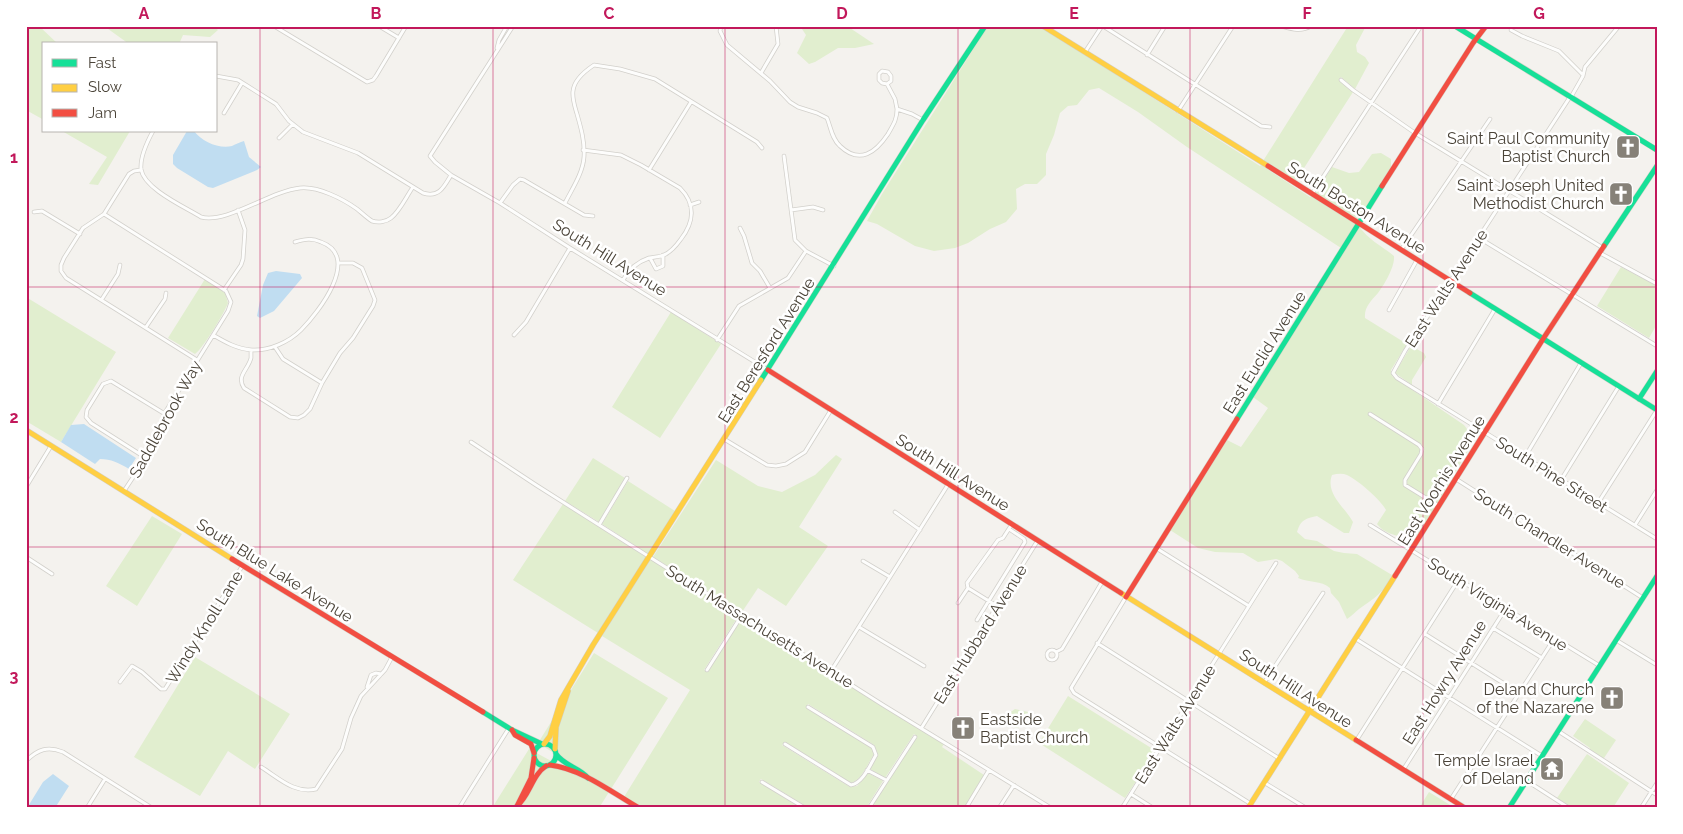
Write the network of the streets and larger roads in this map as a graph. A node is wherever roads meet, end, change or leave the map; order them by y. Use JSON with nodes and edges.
{"nodes":[{"id":1,"x":274,"y":26,"type":"edge"},
{"id":2,"x":379,"y":26,"type":"edge"},
{"id":3,"x":406,"y":26,"type":"edge"},
{"id":4,"x":507,"y":26,"type":"edge"},
{"id":5,"x":513,"y":26,"type":"edge"},
{"id":6,"x":721,"y":26,"type":"edge"},
{"id":7,"x":776,"y":26,"type":"edge"},
{"id":8,"x":985,"y":26,"type":"edge"},
{"id":9,"x":1043,"y":26,"type":"edge"},
{"id":10,"x":1103,"y":26,"type":"edge"},
{"id":11,"x":1165,"y":26,"type":"edge"},
{"id":12,"x":1233,"y":26,"type":"edge"},
{"id":13,"x":1281,"y":26,"type":"edge"},
{"id":14,"x":1311,"y":26,"type":"edge"},
{"id":15,"x":1421,"y":26,"type":"edge"},
{"id":16,"x":1455,"y":26,"type":"edge"},
{"id":17,"x":1486,"y":26,"type":"edge"},
{"id":18,"x":1512,"y":26,"type":"edge"},
{"id":19,"x":1619,"y":26,"type":"edge"},
{"id":20,"x":399,"y":38,"type":"junction"},
{"id":21,"x":1476,"y":39,"type":"junction"},
{"id":22,"x":497,"y":50,"type":"junction"},
{"id":23,"x":1085,"y":52,"type":"junction"},
{"id":24,"x":1147,"y":55,"type":"junction"},
{"id":25,"x":761,"y":73,"type":"junction"},
{"id":26,"x":1583,"y":75,"type":"junction"},
{"id":27,"x":218,"y":76,"type":"edge"},
{"id":28,"x":1341,"y":80,"type":"dead end"},
{"id":29,"x":242,"y":83,"type":"junction"},
{"id":30,"x":887,"y":84,"type":"junction"},
{"id":31,"x":1194,"y":85,"type":"junction"},
{"id":32,"x":1570,"y":98,"type":"junction"},
{"id":33,"x":691,"y":102,"type":"junction"},
{"id":34,"x":1371,"y":102,"type":"junction"},
{"id":35,"x":897,"y":109,"type":"junction"},
{"id":36,"x":1178,"y":111,"type":"junction"},
{"id":37,"x":224,"y":113,"type":"dead end"},
{"id":38,"x":1490,"y":119,"type":"dead end"},
{"id":39,"x":923,"y":120,"type":"junction"},
{"id":40,"x":293,"y":124,"type":"junction"},
{"id":41,"x":1270,"y":127,"type":"dead end"},
{"id":42,"x":153,"y":132,"type":"edge"},
{"id":43,"x":1415,"y":133,"type":"junction"},
{"id":44,"x":279,"y":138,"type":"dead end"},
{"id":45,"x":762,"y":148,"type":"dead end"},
{"id":46,"x":583,"y":150,"type":"junction"},
{"id":47,"x":1657,"y":150,"type":"edge"},
{"id":48,"x":784,"y":156,"type":"dead end"},
{"id":49,"x":1461,"y":161,"type":"junction"},
{"id":50,"x":1657,"y":166,"type":"edge"},
{"id":51,"x":141,"y":170,"type":"junction"},
{"id":52,"x":649,"y":170,"type":"junction"},
{"id":53,"x":451,"y":175,"type":"junction"},
{"id":54,"x":413,"y":187,"type":"junction"},
{"id":55,"x":1510,"y":190,"type":"junction"},
{"id":56,"x":1312,"y":194,"type":"junction"},
{"id":57,"x":699,"y":202,"type":"dead end"},
{"id":58,"x":500,"y":203,"type":"junction"},
{"id":59,"x":565,"y":204,"type":"junction"},
{"id":60,"x":690,"y":205,"type":"junction"},
{"id":61,"x":238,"y":210,"type":"junction"},
{"id":62,"x":791,"y":210,"type":"junction"},
{"id":63,"x":823,"y":210,"type":"dead end"},
{"id":64,"x":34,"y":212,"type":"dead end"},
{"id":65,"x":104,"y":214,"type":"junction"},
{"id":66,"x":593,"y":216,"type":"dead end"},
{"id":67,"x":1359,"y":223,"type":"junction"},
{"id":68,"x":740,"y":228,"type":"dead end"},
{"id":69,"x":80,"y":234,"type":"junction"},
{"id":70,"x":1478,"y":238,"type":"junction"},
{"id":71,"x":295,"y":242,"type":"dead end"},
{"id":72,"x":570,"y":248,"type":"junction"},
{"id":73,"x":1401,"y":250,"type":"junction"},
{"id":74,"x":1601,"y":250,"type":"junction"},
{"id":75,"x":806,"y":251,"type":"junction"},
{"id":76,"x":663,"y":255,"type":"junction"},
{"id":77,"x":650,"y":258,"type":"junction"},
{"id":78,"x":1417,"y":260,"type":"junction"},
{"id":79,"x":339,"y":264,"type":"junction"},
{"id":80,"x":120,"y":265,"type":"dead end"},
{"id":81,"x":834,"y":266,"type":"junction"},
{"id":82,"x":623,"y":280,"type":"junction"},
{"id":83,"x":1451,"y":281,"type":"junction"},
{"id":84,"x":1657,"y":284,"type":"edge"},
{"id":85,"x":770,"y":288,"type":"junction"},
{"id":86,"x":224,"y":290,"type":"junction"},
{"id":87,"x":166,"y":293,"type":"dead end"},
{"id":88,"x":1572,"y":295,"type":"junction"},
{"id":89,"x":102,"y":299,"type":"junction"},
{"id":90,"x":1495,"y":309,"type":"junction"},
{"id":91,"x":1389,"y":310,"type":"dead end"},
{"id":92,"x":146,"y":327,"type":"junction"},
{"id":93,"x":514,"y":334,"type":"dead end"},
{"id":94,"x":213,"y":335,"type":"junction"},
{"id":95,"x":1543,"y":339,"type":"junction"},
{"id":96,"x":717,"y":340,"type":"junction"},
{"id":97,"x":1657,"y":346,"type":"edge"},
{"id":98,"x":274,"y":347,"type":"junction"},
{"id":99,"x":251,"y":350,"type":"junction"},
{"id":100,"x":197,"y":360,"type":"junction"},
{"id":101,"x":1581,"y":363,"type":"junction"},
{"id":102,"x":768,"y":370,"type":"junction"},
{"id":103,"x":1657,"y":371,"type":"edge"},
{"id":104,"x":1397,"y":378,"type":"joint"},
{"id":105,"x":322,"y":383,"type":"junction"},
{"id":106,"x":1619,"y":386,"type":"junction"},
{"id":107,"x":1639,"y":399,"type":"junction"},
{"id":108,"x":1438,"y":404,"type":"junction"},
{"id":109,"x":830,"y":410,"type":"junction"},
{"id":110,"x":1657,"y":410,"type":"edge"},
{"id":111,"x":165,"y":414,"type":"junction"},
{"id":112,"x":1370,"y":414,"type":"dead end"},
{"id":113,"x":26,"y":430,"type":"edge"},
{"id":114,"x":1485,"y":433,"type":"junction"},
{"id":115,"x":724,"y":439,"type":"junction"},
{"id":116,"x":471,"y":442,"type":"dead end"},
{"id":117,"x":52,"y":445,"type":"junction"},
{"id":118,"x":1525,"y":457,"type":"junction"},
{"id":119,"x":146,"y":458,"type":"junction"},
{"id":120,"x":627,"y":478,"type":"dead end"},
{"id":121,"x":1456,"y":479,"type":"junction"},
{"id":122,"x":1561,"y":480,"type":"junction"},
{"id":123,"x":949,"y":483,"type":"junction"},
{"id":124,"x":26,"y":487,"type":"edge"},
{"id":125,"x":1657,"y":490,"type":"edge"},
{"id":126,"x":124,"y":491,"type":"junction"},
{"id":127,"x":1598,"y":503,"type":"junction"},
{"id":128,"x":1439,"y":506,"type":"junction"},
{"id":129,"x":895,"y":512,"type":"dead end"},
{"id":130,"x":1012,"y":524,"type":"junction"},
{"id":131,"x":599,"y":525,"type":"junction"},
{"id":132,"x":1370,"y":525,"type":"dead end"},
{"id":133,"x":1635,"y":525,"type":"junction"},
{"id":134,"x":1009,"y":529,"type":"junction"},
{"id":135,"x":920,"y":530,"type":"junction"},
{"id":136,"x":1657,"y":539,"type":"edge"},
{"id":137,"x":1038,"y":540,"type":"junction"},
{"id":138,"x":1156,"y":548,"type":"junction"},
{"id":139,"x":1411,"y":550,"type":"junction"},
{"id":140,"x":649,"y":556,"type":"junction"},
{"id":141,"x":26,"y":557,"type":"edge"},
{"id":142,"x":863,"y":561,"type":"dead end"},
{"id":143,"x":1276,"y":563,"type":"dead end"},
{"id":144,"x":244,"y":565,"type":"junction"},
{"id":145,"x":52,"y":574,"type":"dead end"},
{"id":146,"x":1657,"y":576,"type":"edge"},
{"id":147,"x":890,"y":577,"type":"junction"},
{"id":148,"x":1459,"y":579,"type":"junction"},
{"id":149,"x":1102,"y":582,"type":"junction"},
{"id":150,"x":968,"y":588,"type":"junction"},
{"id":151,"x":1322,"y":593,"type":"dead end"},
{"id":152,"x":1126,"y":597,"type":"junction"},
{"id":153,"x":1643,"y":598,"type":"junction"},
{"id":154,"x":989,"y":601,"type":"junction"},
{"id":155,"x":958,"y":603,"type":"dead end"},
{"id":156,"x":997,"y":606,"type":"junction"},
{"id":157,"x":1249,"y":606,"type":"junction"},
{"id":158,"x":1506,"y":608,"type":"junction"},
{"id":159,"x":742,"y":615,"type":"junction"},
{"id":160,"x":977,"y":620,"type":"dead end"},
{"id":161,"x":859,"y":627,"type":"junction"},
{"id":162,"x":1493,"y":628,"type":"junction"},
{"id":163,"x":1425,"y":634,"type":"junction"},
{"id":164,"x":1356,"y":639,"type":"junction"},
{"id":165,"x":1554,"y":639,"type":"junction"},
{"id":166,"x":1616,"y":640,"type":"junction"},
{"id":167,"x":1097,"y":643,"type":"junction"},
{"id":168,"x":1056,"y":652,"type":"dead end"},
{"id":169,"x":1219,"y":654,"type":"junction"},
{"id":170,"x":392,"y":657,"type":"junction"},
{"id":171,"x":1542,"y":658,"type":"junction"},
{"id":172,"x":1471,"y":663,"type":"junction"},
{"id":173,"x":1657,"y":665,"type":"edge"},
{"id":174,"x":924,"y":666,"type":"dead end"},
{"id":175,"x":1600,"y":666,"type":"junction"},
{"id":176,"x":1402,"y":668,"type":"junction"},
{"id":177,"x":707,"y":670,"type":"dead end"},
{"id":178,"x":831,"y":671,"type":"junction"},
{"id":179,"x":381,"y":674,"type":"junction"},
{"id":180,"x":120,"y":682,"type":"dead end"},
{"id":181,"x":1264,"y":682,"type":"junction"},
{"id":182,"x":569,"y":687,"type":"junction"},
{"id":183,"x":367,"y":688,"type":"junction"},
{"id":184,"x":1519,"y":693,"type":"junction"},
{"id":185,"x":1449,"y":698,"type":"junction"},
{"id":186,"x":1190,"y":702,"type":"junction"},
{"id":187,"x":808,"y":707,"type":"dead end"},
{"id":188,"x":1310,"y":711,"type":"junction"},
{"id":189,"x":922,"y":727,"type":"junction"},
{"id":190,"x":1497,"y":728,"type":"junction"},
{"id":191,"x":511,"y":729,"type":"junction"},
{"id":192,"x":1558,"y":731,"type":"junction"},
{"id":193,"x":915,"y":736,"type":"dead end"},
{"id":194,"x":1355,"y":741,"type":"junction"},
{"id":195,"x":543,"y":744,"type":"junction"},
{"id":196,"x":785,"y":744,"type":"dead end"},
{"id":197,"x":1160,"y":747,"type":"junction"},
{"id":198,"x":556,"y":753,"type":"junction"},
{"id":199,"x":534,"y":755,"type":"junction"},
{"id":200,"x":1542,"y":756,"type":"junction"},
{"id":201,"x":1281,"y":759,"type":"junction"},
{"id":202,"x":26,"y":760,"type":"edge"},
{"id":203,"x":548,"y":765,"type":"junction"},
{"id":204,"x":261,"y":767,"type":"dead end"},
{"id":205,"x":867,"y":770,"type":"junction"},
{"id":206,"x":989,"y":770,"type":"junction"},
{"id":207,"x":1403,"y":770,"type":"junction"},
{"id":208,"x":588,"y":778,"type":"junction"},
{"id":209,"x":106,"y":779,"type":"junction"},
{"id":210,"x":886,"y":780,"type":"junction"},
{"id":211,"x":1527,"y":781,"type":"junction"},
{"id":212,"x":762,"y":782,"type":"dead end"},
{"id":213,"x":1266,"y":783,"type":"junction"},
{"id":214,"x":1657,"y":783,"type":"edge"},
{"id":215,"x":1014,"y":785,"type":"junction"},
{"id":216,"x":1652,"y":791,"type":"junction"},
{"id":217,"x":1131,"y":794,"type":"junction"},
{"id":218,"x":1657,"y":795,"type":"edge"},
{"id":219,"x":1451,"y":799,"type":"junction"},
{"id":220,"x":1249,"y":806,"type":"edge"},
{"id":221,"x":517,"y":807,"type":"edge"},
{"id":222,"x":87,"y":808,"type":"edge"},
{"id":223,"x":152,"y":808,"type":"edge"},
{"id":224,"x":459,"y":808,"type":"edge"},
{"id":225,"x":638,"y":808,"type":"edge"},
{"id":226,"x":805,"y":808,"type":"edge"},
{"id":227,"x":869,"y":808,"type":"edge"},
{"id":228,"x":966,"y":808,"type":"edge"},
{"id":229,"x":999,"y":808,"type":"edge"},
{"id":230,"x":1050,"y":808,"type":"edge"},
{"id":231,"x":1122,"y":808,"type":"edge"},
{"id":232,"x":1153,"y":808,"type":"edge"},
{"id":233,"x":1306,"y":808,"type":"edge"},
{"id":234,"x":1464,"y":808,"type":"edge"},
{"id":235,"x":1510,"y":808,"type":"edge"},
{"id":236,"x":1569,"y":808,"type":"edge"},
{"id":237,"x":1640,"y":808,"type":"edge"}],
"edges":[{"from":1,"to":20,"type":"street"},
{"from":2,"to":20,"type":"street"},
{"from":3,"to":20,"type":"street"},
{"from":4,"to":22,"type":"street"},
{"from":5,"to":22,"type":"street"},
{"from":6,"to":25,"type":"street"},
{"from":7,"to":25,"type":"street"},
{"from":8,"to":39,"type":"street","name":"East Beresford Avenue"},
{"from":9,"to":23,"type":"street","name":"South Boston Avenue"},
{"from":10,"to":23,"type":"street"},
{"from":10,"to":24,"type":"street"},
{"from":11,"to":24,"type":"street"},
{"from":12,"to":31,"type":"street"},
{"from":13,"to":14,"type":"street"},
{"from":15,"to":34,"type":"street"},
{"from":16,"to":21,"type":"street"},
{"from":17,"to":21,"type":"street","name":"East Euclid Avenue"},
{"from":18,"to":26,"type":"street"},
{"from":19,"to":26,"type":"street","name":"East Walts Avenue"},
{"from":21,"to":32,"type":"street"},
{"from":21,"to":43,"type":"street","name":"East Euclid Avenue"},
{"from":22,"to":53,"type":"street","name":"South Hill Avenue"},
{"from":23,"to":36,"type":"street","name":"South Boston Avenue"},
{"from":24,"to":31,"type":"street"},
{"from":25,"to":35,"type":"street"},
{"from":26,"to":32,"type":"street","name":"East Walts Avenue"},
{"from":27,"to":29,"type":"street"},
{"from":28,"to":34,"type":"street"},
{"from":29,"to":37,"type":"street"},
{"from":29,"to":40,"type":"street"},
{"from":30,"to":30,"type":"street"},
{"from":30,"to":35,"type":"street"},
{"from":31,"to":36,"type":"street"},
{"from":31,"to":41,"type":"street"},
{"from":32,"to":47,"type":"street"},
{"from":32,"to":55,"type":"street","name":"East Walts Avenue"},
{"from":33,"to":45,"type":"street"},
{"from":33,"to":46,"type":"street"},
{"from":33,"to":52,"type":"street"},
{"from":34,"to":43,"type":"street"},
{"from":34,"to":56,"type":"street"},
{"from":35,"to":39,"type":"street"},
{"from":36,"to":56,"type":"street","name":"South Boston Avenue"},
{"from":38,"to":49,"type":"street"},
{"from":39,"to":81,"type":"street","name":"East Beresford Avenue"},
{"from":40,"to":44,"type":"street"},
{"from":40,"to":54,"type":"street"},
{"from":42,"to":51,"type":"street"},
{"from":43,"to":49,"type":"street"},
{"from":43,"to":67,"type":"street","name":"East Euclid Avenue"},
{"from":46,"to":52,"type":"street"},
{"from":46,"to":59,"type":"street"},
{"from":48,"to":62,"type":"street"},
{"from":49,"to":55,"type":"street"},
{"from":49,"to":73,"type":"street"},
{"from":50,"to":74,"type":"street","name":"East Voorhis Avenue"},
{"from":51,"to":61,"type":"street"},
{"from":51,"to":65,"type":"street"},
{"from":52,"to":60,"type":"street"},
{"from":53,"to":54,"type":"street"},
{"from":53,"to":58,"type":"street","name":"South Hill Avenue"},
{"from":54,"to":61,"type":"street"},
{"from":55,"to":70,"type":"street","name":"East Walts Avenue"},
{"from":55,"to":74,"type":"street"},
{"from":56,"to":67,"type":"street","name":"South Boston Avenue"},
{"from":57,"to":60,"type":"street"},
{"from":58,"to":59,"type":"street"},
{"from":58,"to":72,"type":"street","name":"South Hill Avenue"},
{"from":59,"to":66,"type":"street"},
{"from":60,"to":76,"type":"street"},
{"from":61,"to":86,"type":"street"},
{"from":62,"to":63,"type":"street"},
{"from":62,"to":75,"type":"street"},
{"from":64,"to":69,"type":"street"},
{"from":65,"to":69,"type":"street"},
{"from":65,"to":86,"type":"street"},
{"from":67,"to":73,"type":"street","name":"South Boston Avenue"},
{"from":67,"to":138,"type":"street","name":"East Euclid Avenue"},
{"from":68,"to":85,"type":"street"},
{"from":69,"to":89,"type":"street"},
{"from":70,"to":83,"type":"street","name":"East Walts Avenue"},
{"from":70,"to":88,"type":"street"},
{"from":71,"to":79,"type":"street"},
{"from":72,"to":82,"type":"street","name":"South Hill Avenue"},
{"from":72,"to":93,"type":"street"},
{"from":73,"to":78,"type":"street","name":"South Boston Avenue"},
{"from":74,"to":84,"type":"street"},
{"from":74,"to":88,"type":"street","name":"East Voorhis Avenue"},
{"from":75,"to":81,"type":"street"},
{"from":75,"to":85,"type":"street"},
{"from":76,"to":77,"type":"street"},
{"from":76,"to":77,"type":"street"},
{"from":77,"to":82,"type":"street"},
{"from":78,"to":83,"type":"street","name":"South Boston Avenue"},
{"from":78,"to":91,"type":"street"},
{"from":79,"to":98,"type":"street"},
{"from":79,"to":105,"type":"street"},
{"from":80,"to":89,"type":"street"},
{"from":81,"to":102,"type":"street","name":"East Beresford Avenue"},
{"from":82,"to":96,"type":"street","name":"South Hill Avenue"},
{"from":83,"to":90,"type":"street","name":"South Boston Avenue"},
{"from":83,"to":104,"type":"street","name":"East Walts Avenue"},
{"from":85,"to":96,"type":"street"},
{"from":86,"to":94,"type":"street","name":"Saddlebrook Way"},
{"from":87,"to":92,"type":"street"},
{"from":88,"to":95,"type":"street","name":"East Voorhis Avenue"},
{"from":88,"to":97,"type":"street"},
{"from":89,"to":92,"type":"street"},
{"from":90,"to":95,"type":"street","name":"South Boston Avenue"},
{"from":90,"to":108,"type":"street"},
{"from":92,"to":100,"type":"street"},
{"from":94,"to":99,"type":"street"},
{"from":94,"to":100,"type":"street","name":"Saddlebrook Way"},
{"from":95,"to":101,"type":"street","name":"South Boston Avenue"},
{"from":95,"to":114,"type":"street","name":"East Voorhis Avenue"},
{"from":96,"to":102,"type":"street","name":"South Hill Avenue"},
{"from":98,"to":99,"type":"street"},
{"from":98,"to":105,"type":"street"},
{"from":99,"to":105,"type":"street"},
{"from":100,"to":111,"type":"street","name":"Saddlebrook Way"},
{"from":101,"to":106,"type":"street","name":"South Boston Avenue"},
{"from":101,"to":118,"type":"street"},
{"from":102,"to":109,"type":"street","name":"South Hill Avenue"},
{"from":102,"to":115,"type":"street","name":"East Beresford Avenue"},
{"from":103,"to":107,"type":"street"},
{"from":104,"to":108,"type":"street","name":"South Pine Street"},
{"from":106,"to":107,"type":"street","name":"South Boston Avenue"},
{"from":106,"to":122,"type":"street"},
{"from":107,"to":110,"type":"street","name":"South Boston Avenue"},
{"from":108,"to":114,"type":"street","name":"South Pine Street"},
{"from":109,"to":115,"type":"street"},
{"from":109,"to":123,"type":"street","name":"South Hill Avenue"},
{"from":110,"to":127,"type":"street"},
{"from":111,"to":119,"type":"street","name":"Saddlebrook Way"},
{"from":111,"to":119,"type":"street"},
{"from":112,"to":128,"type":"street"},
{"from":113,"to":117,"type":"street","name":"South Blue Lake Avenue"},
{"from":114,"to":118,"type":"street","name":"South Pine Street"},
{"from":114,"to":121,"type":"street","name":"East Voorhis Avenue"},
{"from":115,"to":140,"type":"street","name":"East Beresford Avenue"},
{"from":116,"to":131,"type":"street","name":"South Massachusetts Avenue"},
{"from":117,"to":124,"type":"street"},
{"from":117,"to":126,"type":"street","name":"South Blue Lake Avenue"},
{"from":118,"to":122,"type":"street","name":"South Pine Street"},
{"from":119,"to":126,"type":"street","name":"Saddlebrook Way"},
{"from":120,"to":131,"type":"street"},
{"from":121,"to":128,"type":"street","name":"East Voorhis Avenue"},
{"from":121,"to":153,"type":"street","name":"South Chandler Avenue"},
{"from":122,"to":127,"type":"street","name":"South Pine Street"},
{"from":123,"to":130,"type":"street","name":"South Hill Avenue"},
{"from":123,"to":135,"type":"street"},
{"from":125,"to":133,"type":"street"},
{"from":126,"to":144,"type":"street","name":"South Blue Lake Avenue"},
{"from":127,"to":133,"type":"street","name":"South Pine Street"},
{"from":128,"to":139,"type":"street","name":"East Voorhis Avenue"},
{"from":129,"to":135,"type":"street"},
{"from":130,"to":134,"type":"street"},
{"from":130,"to":137,"type":"street","name":"South Hill Avenue"},
{"from":131,"to":140,"type":"street","name":"South Massachusetts Avenue"},
{"from":132,"to":139,"type":"street","name":"South Virginia Avenue"},
{"from":133,"to":136,"type":"street","name":"South Pine Street"},
{"from":134,"to":150,"type":"street"},
{"from":134,"to":154,"type":"street"},
{"from":135,"to":147,"type":"street"},
{"from":137,"to":149,"type":"street","name":"South Hill Avenue"},
{"from":137,"to":156,"type":"street","name":"East Hubbard Avenue"},
{"from":138,"to":152,"type":"street","name":"East Euclid Avenue"},
{"from":138,"to":157,"type":"street"},
{"from":139,"to":148,"type":"street","name":"South Virginia Avenue"},
{"from":139,"to":164,"type":"street","name":"East Voorhis Avenue"},
{"from":140,"to":159,"type":"street","name":"South Massachusetts Avenue"},
{"from":140,"to":182,"type":"street","name":"East Beresford Avenue"},
{"from":141,"to":145,"type":"street"},
{"from":142,"to":147,"type":"street"},
{"from":143,"to":157,"type":"street","name":"East Walts Avenue"},
{"from":144,"to":170,"type":"street","name":"South Blue Lake Avenue"},
{"from":144,"to":180,"type":"street","name":"Windy Knoll Lane"},
{"from":146,"to":153,"type":"street"},
{"from":147,"to":161,"type":"street"},
{"from":148,"to":158,"type":"street","name":"South Virginia Avenue"},
{"from":148,"to":163,"type":"street"},
{"from":149,"to":152,"type":"street","name":"South Hill Avenue"},
{"from":149,"to":168,"type":"street"},
{"from":150,"to":154,"type":"street"},
{"from":150,"to":155,"type":"street"},
{"from":151,"to":181,"type":"street"},
{"from":152,"to":167,"type":"street","name":"East Euclid Avenue"},
{"from":152,"to":169,"type":"street","name":"South Hill Avenue"},
{"from":153,"to":166,"type":"street"},
{"from":154,"to":156,"type":"street"},
{"from":154,"to":160,"type":"street"},
{"from":156,"to":189,"type":"street","name":"East Hubbard Avenue"},
{"from":157,"to":169,"type":"street","name":"East Walts Avenue"},
{"from":158,"to":162,"type":"street","name":"East Howry Avenue"},
{"from":158,"to":165,"type":"street","name":"South Virginia Avenue"},
{"from":159,"to":177,"type":"street"},
{"from":159,"to":178,"type":"street","name":"South Massachusetts Avenue"},
{"from":161,"to":174,"type":"street"},
{"from":161,"to":178,"type":"street"},
{"from":162,"to":171,"type":"street"},
{"from":162,"to":172,"type":"street","name":"East Howry Avenue"},
{"from":163,"to":172,"type":"street"},
{"from":163,"to":176,"type":"street"},
{"from":164,"to":176,"type":"street"},
{"from":164,"to":188,"type":"street","name":"East Voorhis Avenue"},
{"from":165,"to":171,"type":"street"},
{"from":165,"to":175,"type":"street","name":"South Virginia Avenue"},
{"from":166,"to":173,"type":"street"},
{"from":166,"to":175,"type":"street"},
{"from":167,"to":186,"type":"street"},
{"from":167,"to":197,"type":"street","name":"East Euclid Avenue"},
{"from":169,"to":181,"type":"street","name":"South Hill Avenue"},
{"from":169,"to":186,"type":"street","name":"East Walts Avenue"},
{"from":170,"to":179,"type":"street"},
{"from":170,"to":191,"type":"street","name":"South Blue Lake Avenue"},
{"from":171,"to":184,"type":"street"},
{"from":172,"to":184,"type":"street"},
{"from":172,"to":185,"type":"street","name":"East Howry Avenue"},
{"from":175,"to":192,"type":"street"},
{"from":176,"to":185,"type":"street"},
{"from":176,"to":194,"type":"street"},
{"from":178,"to":189,"type":"street","name":"South Massachusetts Avenue"},
{"from":179,"to":183,"type":"street"},
{"from":179,"to":183,"type":"street"},
{"from":181,"to":188,"type":"street","name":"South Hill Avenue"},
{"from":182,"to":195,"type":"street","name":"East Beresford Avenue"},
{"from":182,"to":198,"type":"street","name":"East Beresford Avenue"},
{"from":183,"to":204,"type":"street"},
{"from":184,"to":190,"type":"street"},
{"from":185,"to":190,"type":"street"},
{"from":185,"to":207,"type":"street","name":"East Howry Avenue"},
{"from":186,"to":197,"type":"street","name":"East Walts Avenue"},
{"from":186,"to":201,"type":"street"},
{"from":187,"to":205,"type":"street"},
{"from":188,"to":194,"type":"street","name":"South Hill Avenue"},
{"from":188,"to":201,"type":"street","name":"East Voorhis Avenue"},
{"from":189,"to":206,"type":"street","name":"South Massachusetts Avenue"},
{"from":190,"to":200,"type":"street"},
{"from":190,"to":219,"type":"street"},
{"from":191,"to":195,"type":"street","name":"South Blue Lake Avenue"},
{"from":191,"to":199,"type":"street","name":"South Blue Lake Avenue"},
{"from":191,"to":224,"type":"street"},
{"from":192,"to":200,"type":"street"},
{"from":192,"to":216,"type":"street"},
{"from":193,"to":210,"type":"street"},
{"from":194,"to":207,"type":"street","name":"South Hill Avenue"},
{"from":195,"to":198,"type":"street"},
{"from":195,"to":199,"type":"street"},
{"from":196,"to":205,"type":"street"},
{"from":197,"to":217,"type":"street","name":"East Walts Avenue"},
{"from":197,"to":220,"type":"street"},
{"from":198,"to":203,"type":"street"},
{"from":198,"to":208,"type":"street"},
{"from":199,"to":203,"type":"street"},
{"from":199,"to":221,"type":"street"},
{"from":200,"to":211,"type":"street"},
{"from":201,"to":213,"type":"street","name":"East Voorhis Avenue"},
{"from":202,"to":209,"type":"street"},
{"from":203,"to":208,"type":"street"},
{"from":203,"to":221,"type":"street"},
{"from":205,"to":210,"type":"street"},
{"from":206,"to":215,"type":"street","name":"South Massachusetts Avenue"},
{"from":206,"to":228,"type":"street"},
{"from":207,"to":219,"type":"street","name":"South Hill Avenue"},
{"from":208,"to":225,"type":"street"},
{"from":209,"to":222,"type":"street"},
{"from":209,"to":223,"type":"street"},
{"from":210,"to":227,"type":"street"},
{"from":211,"to":235,"type":"street"},
{"from":211,"to":236,"type":"street"},
{"from":212,"to":226,"type":"street"},
{"from":213,"to":220,"type":"street","name":"East Voorhis Avenue"},
{"from":213,"to":233,"type":"street"},
{"from":214,"to":216,"type":"street"},
{"from":215,"to":229,"type":"street"},
{"from":215,"to":230,"type":"street","name":"South Massachusetts Avenue"},
{"from":216,"to":218,"type":"street"},
{"from":216,"to":237,"type":"street"},
{"from":217,"to":231,"type":"street","name":"East Walts Avenue"},
{"from":217,"to":232,"type":"street"},
{"from":219,"to":234,"type":"street","name":"South Hill Avenue"}]}
